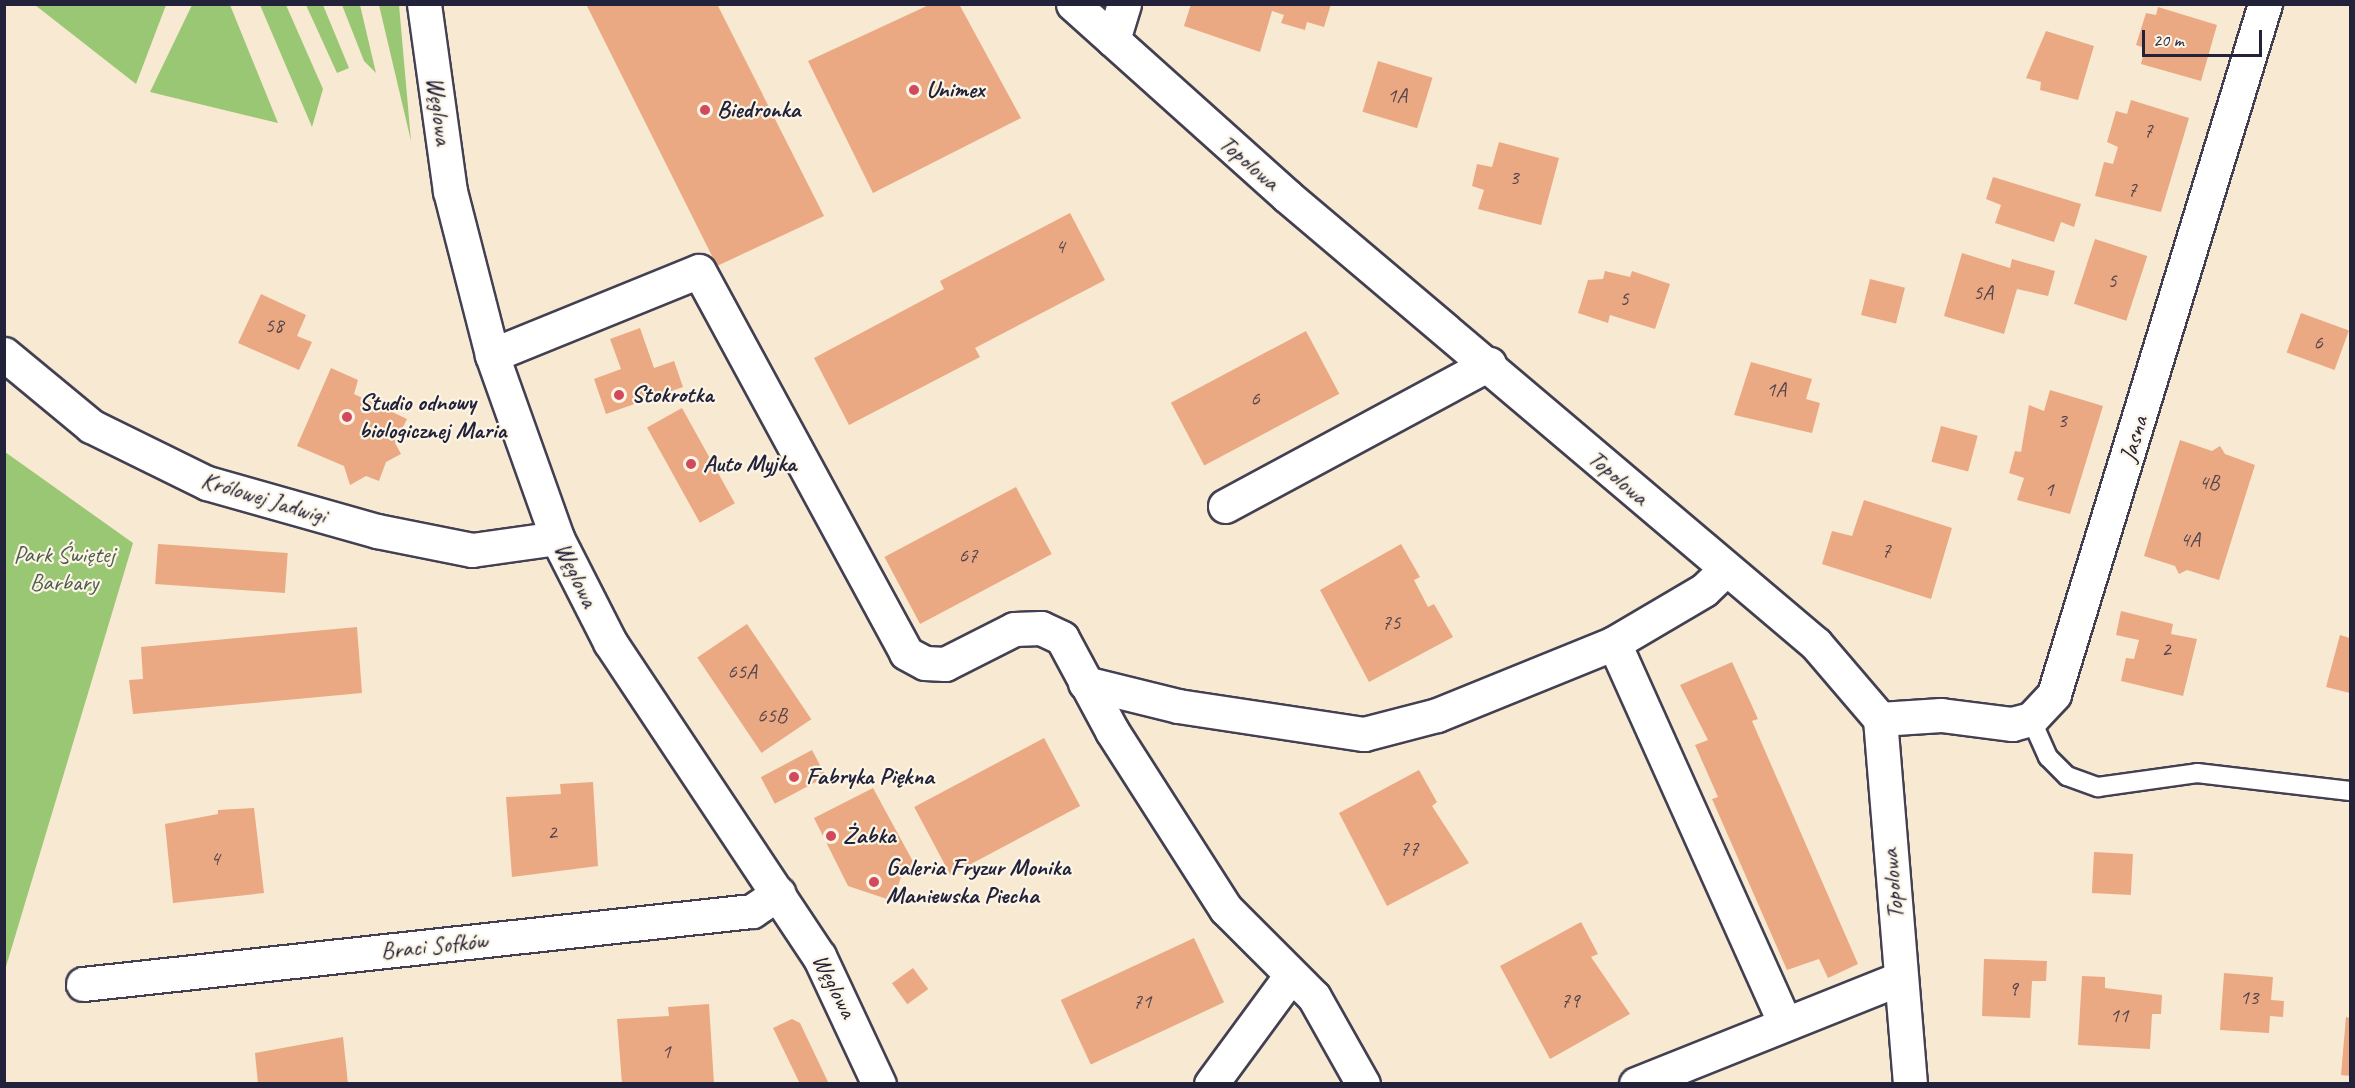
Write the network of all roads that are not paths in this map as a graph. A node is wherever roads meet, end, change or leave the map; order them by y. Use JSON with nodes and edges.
{"nodes":[{"id":1,"x":424,"y":4,"type":"edge"},
{"id":2,"x":1073,"y":4,"type":"edge"},
{"id":3,"x":1124,"y":4,"type":"edge"},
{"id":4,"x":2265,"y":4,"type":"edge"},
{"id":5,"x":1113,"y":40,"type":"junction"},
{"id":6,"x":4,"y":354,"type":"edge"},
{"id":7,"x":492,"y":355,"type":"junction"},
{"id":8,"x":1489,"y":364,"type":"junction"},
{"id":9,"x":1225,"y":506,"type":"dead end"},
{"id":10,"x":557,"y":538,"type":"junction"},
{"id":11,"x":1724,"y":571,"type":"junction"},
{"id":12,"x":1614,"y":643,"type":"junction"},
{"id":13,"x":1085,"y":682,"type":"junction"},
{"id":14,"x":2031,"y":719,"type":"junction"},
{"id":15,"x":1880,"y":720,"type":"junction"},
{"id":16,"x":2350,"y":791,"type":"edge"},
{"id":17,"x":779,"y":893,"type":"junction"},
{"id":18,"x":1291,"y":975,"type":"junction"},
{"id":19,"x":1901,"y":978,"type":"junction"},
{"id":20,"x":83,"y":984,"type":"dead end"},
{"id":21,"x":1785,"y":1023,"type":"junction"},
{"id":22,"x":879,"y":1083,"type":"edge"},
{"id":23,"x":1211,"y":1083,"type":"edge"},
{"id":24,"x":1364,"y":1083,"type":"edge"},
{"id":25,"x":1636,"y":1083,"type":"edge"},
{"id":26,"x":1910,"y":1083,"type":"edge"}],
"edges":[{"from":1,"to":7,"type":"street","name":"Węglowa"},
{"from":2,"to":5,"type":"street","name":"Topolowa"},
{"from":3,"to":5,"type":"street"},
{"from":4,"to":14,"type":"street","name":"Jasna"},
{"from":5,"to":8,"type":"street","name":"Topolowa"},
{"from":6,"to":10,"type":"street","name":"Królowej Jadwigi"},
{"from":7,"to":10,"type":"street","name":"Węglowa"},
{"from":7,"to":13,"type":"street"},
{"from":8,"to":9,"type":"street"},
{"from":8,"to":11,"type":"street","name":"Topolowa"},
{"from":10,"to":17,"type":"street","name":"Węglowa"},
{"from":11,"to":12,"type":"street"},
{"from":11,"to":15,"type":"street","name":"Topolowa"},
{"from":12,"to":13,"type":"street"},
{"from":12,"to":21,"type":"street"},
{"from":13,"to":18,"type":"street"},
{"from":14,"to":15,"type":"street"},
{"from":14,"to":16,"type":"lane"},
{"from":15,"to":19,"type":"street","name":"Topolowa"},
{"from":17,"to":20,"type":"street","name":"Braci Sofków"},
{"from":17,"to":22,"type":"street","name":"Węglowa"},
{"from":18,"to":23,"type":"street"},
{"from":18,"to":24,"type":"street"},
{"from":19,"to":21,"type":"street"},
{"from":19,"to":26,"type":"street","name":"Topolowa"},
{"from":21,"to":25,"type":"street"}]}
